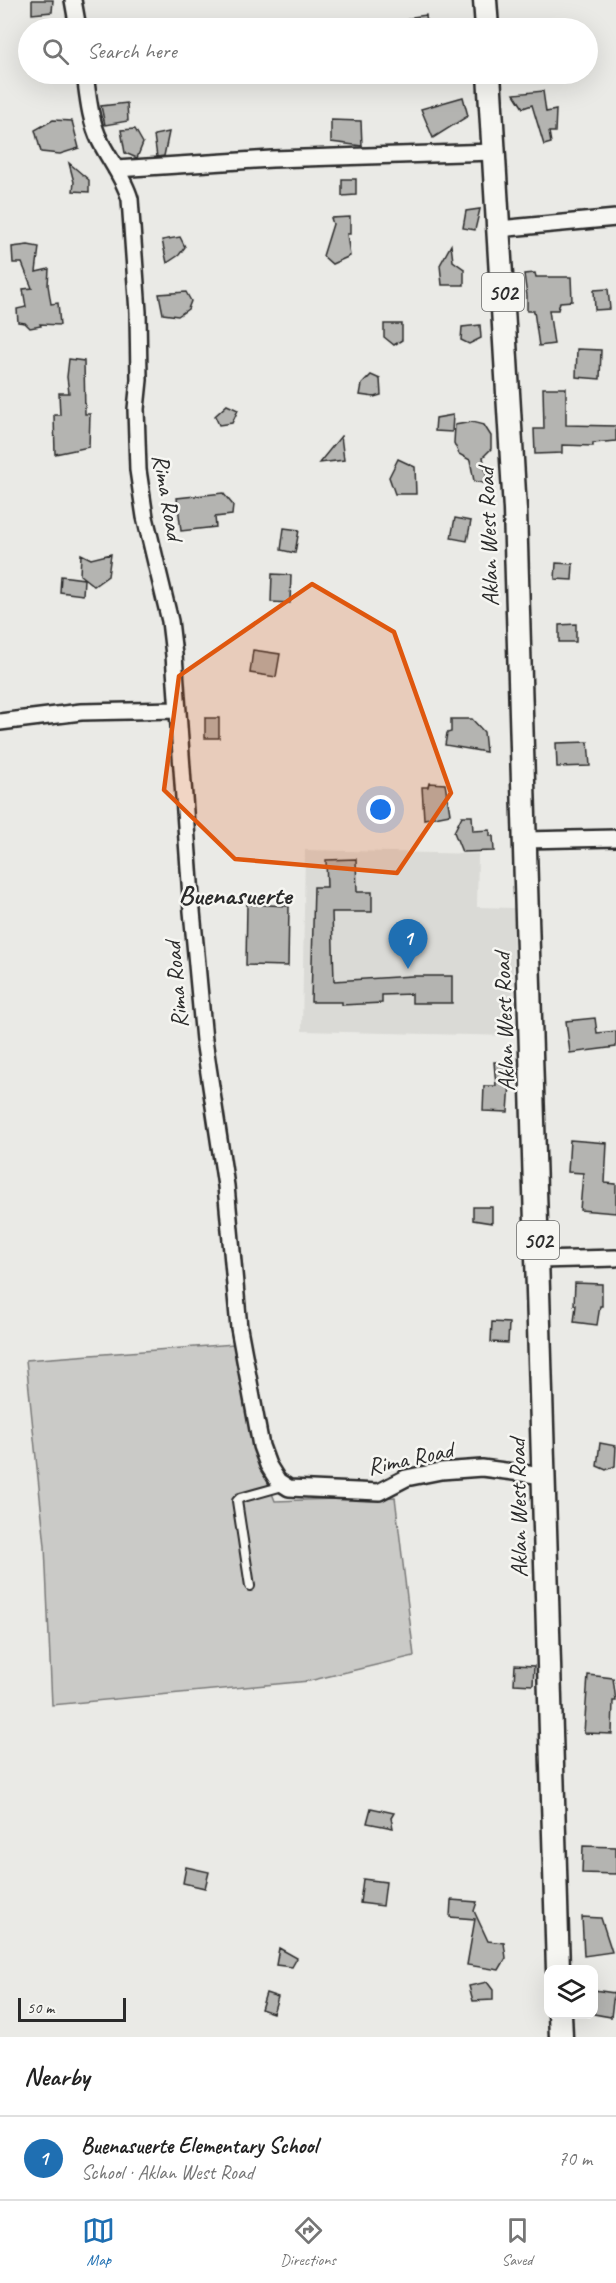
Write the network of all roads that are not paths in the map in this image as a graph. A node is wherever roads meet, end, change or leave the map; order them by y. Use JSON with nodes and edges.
{"nodes":[{"id":1,"x":73,"y":0,"type":"edge"},
{"id":2,"x":485,"y":0,"type":"edge"},
{"id":3,"x":76,"y":18,"type":"edge"},
{"id":4,"x":486,"y":18,"type":"edge"},
{"id":5,"x":87,"y":84,"type":"edge"},
{"id":6,"x":490,"y":84,"type":"edge"},
{"id":7,"x":494,"y":152,"type":"junction"},
{"id":8,"x":116,"y":169,"type":"junction"},
{"id":9,"x":616,"y":218,"type":"edge"},
{"id":10,"x":499,"y":229,"type":"junction"},
{"id":11,"x":177,"y":710,"type":"junction"},
{"id":12,"x":0,"y":722,"type":"edge"},
{"id":13,"x":616,"y":838,"type":"edge"},
{"id":14,"x":525,"y":840,"type":"junction"},
{"id":15,"x":616,"y":1258,"type":"edge"},
{"id":16,"x":539,"y":1260,"type":"junction"},
{"id":17,"x":544,"y":1476,"type":"junction"},
{"id":18,"x":283,"y":1486,"type":"junction"},
{"id":19,"x":250,"y":1586,"type":"dead end"},
{"id":20,"x":558,"y":1965,"type":"edge"},
{"id":21,"x":560,"y":2019,"type":"edge"},
{"id":22,"x":561,"y":2037,"type":"edge"}],
"edges":[{"from":1,"to":3,"type":"street"},
{"from":2,"to":4,"type":"main road"},
{"from":5,"to":8,"type":"street","name":"Rima Road"},
{"from":6,"to":7,"type":"main road","name":"Aklan West Road","number":"502"},
{"from":7,"to":8,"type":"street"},
{"from":7,"to":10,"type":"main road","name":"Aklan West Road","number":"502"},
{"from":8,"to":11,"type":"street","name":"Rima Road"},
{"from":9,"to":10,"type":"street"},
{"from":10,"to":14,"type":"main road","name":"Aklan West Road","number":"502"},
{"from":11,"to":12,"type":"street"},
{"from":11,"to":18,"type":"street","name":"Rima Road"},
{"from":13,"to":14,"type":"street"},
{"from":14,"to":16,"type":"main road","name":"Aklan West Road","number":"502"},
{"from":15,"to":16,"type":"street"},
{"from":16,"to":17,"type":"main road","name":"Aklan West Road","number":"502"},
{"from":17,"to":18,"type":"street","name":"Rima Road"},
{"from":17,"to":20,"type":"main road","name":"Aklan West Road","number":"502"},
{"from":18,"to":19,"type":"lane"},
{"from":21,"to":22,"type":"main road"}]}
